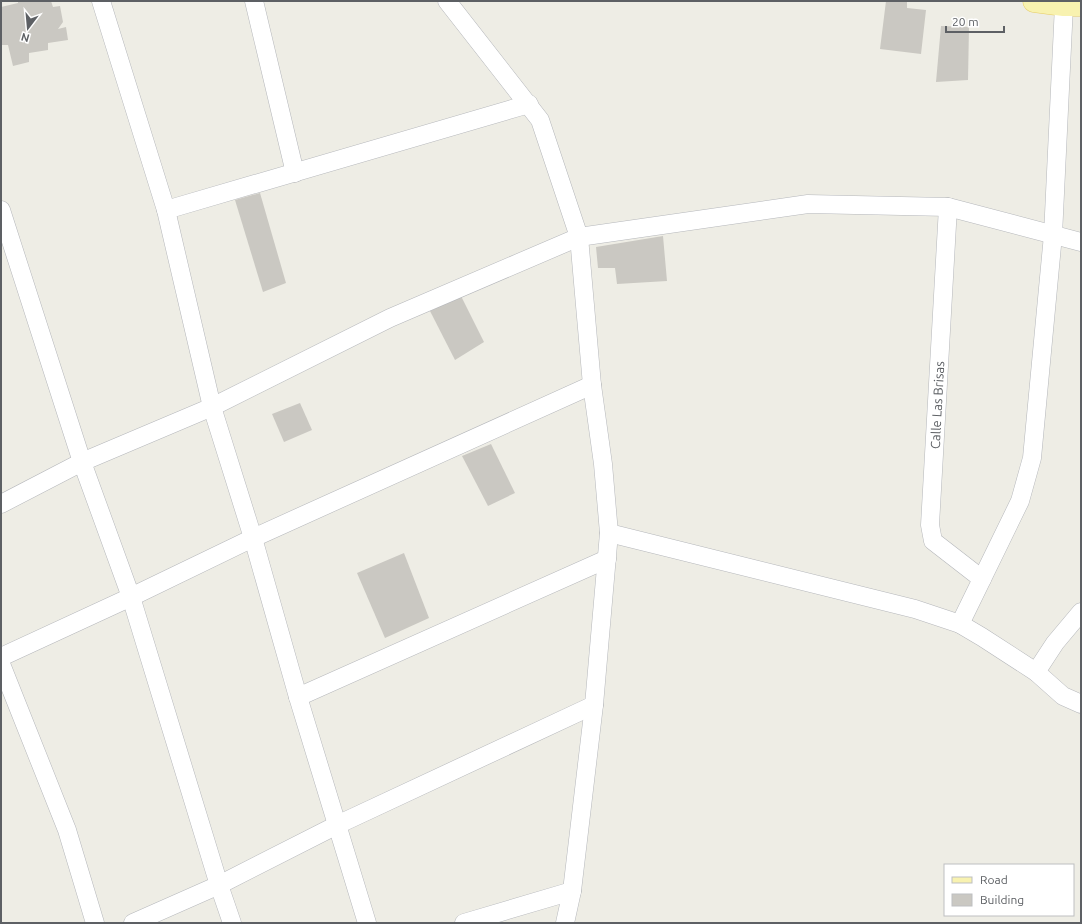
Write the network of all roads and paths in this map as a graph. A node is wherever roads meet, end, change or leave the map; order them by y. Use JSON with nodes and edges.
{"nodes":[{"id":1,"x":101,"y":1,"type":"edge"},
{"id":2,"x":254,"y":1,"type":"edge"},
{"id":3,"x":446,"y":1,"type":"edge"},
{"id":4,"x":1034,"y":1,"type":"edge"},
{"id":5,"x":1072,"y":5,"type":"edge"},
{"id":6,"x":528,"y":104,"type":"junction"},
{"id":7,"x":295,"y":173,"type":"junction"},
{"id":8,"x":948,"y":207,"type":"junction"},
{"id":9,"x":1,"y":210,"type":"edge"},
{"id":10,"x":166,"y":210,"type":"junction"},
{"id":11,"x":1053,"y":235,"type":"junction"},
{"id":12,"x":579,"y":237,"type":"junction"},
{"id":13,"x":1081,"y":242,"type":"edge"},
{"id":14,"x":592,"y":385,"type":"junction"},
{"id":15,"x":212,"y":407,"type":"junction"},
{"id":16,"x":82,"y":462,"type":"junction"},
{"id":17,"x":1,"y":504,"type":"edge"},
{"id":18,"x":609,"y":533,"type":"junction"},
{"id":19,"x":253,"y":538,"type":"junction"},
{"id":20,"x":606,"y":559,"type":"junction"},
{"id":21,"x":982,"y":579,"type":"junction"},
{"id":22,"x":131,"y":597,"type":"junction"},
{"id":23,"x":1081,"y":612,"type":"edge"},
{"id":24,"x":960,"y":624,"type":"junction"},
{"id":25,"x":1,"y":657,"type":"edge"},
{"id":26,"x":1,"y":664,"type":"edge"},
{"id":27,"x":1036,"y":672,"type":"junction"},
{"id":28,"x":298,"y":696,"type":"junction"},
{"id":29,"x":1081,"y":704,"type":"edge"},
{"id":30,"x":594,"y":705,"type":"junction"},
{"id":31,"x":337,"y":826,"type":"junction"},
{"id":32,"x":219,"y":885,"type":"junction"},
{"id":33,"x":572,"y":891,"type":"junction"},
{"id":34,"x":95,"y":923,"type":"edge"},
{"id":35,"x":133,"y":923,"type":"edge"},
{"id":36,"x":232,"y":923,"type":"edge"},
{"id":37,"x":368,"y":923,"type":"edge"},
{"id":38,"x":464,"y":923,"type":"edge"},
{"id":39,"x":566,"y":923,"type":"edge"}],
"edges":[{"from":1,"to":10,"type":"street"},
{"from":2,"to":7,"type":"street"},
{"from":3,"to":6,"type":"street"},
{"from":4,"to":5,"type":"main road"},
{"from":5,"to":11,"type":"street"},
{"from":6,"to":7,"type":"street"},
{"from":6,"to":12,"type":"street"},
{"from":7,"to":10,"type":"street"},
{"from":8,"to":11,"type":"street"},
{"from":8,"to":12,"type":"street"},
{"from":8,"to":21,"type":"street","name":"Calle Las Brisas"},
{"from":9,"to":16,"type":"street"},
{"from":10,"to":15,"type":"street"},
{"from":11,"to":13,"type":"street"},
{"from":11,"to":21,"type":"street"},
{"from":12,"to":14,"type":"street"},
{"from":12,"to":15,"type":"street"},
{"from":14,"to":18,"type":"street"},
{"from":14,"to":19,"type":"street"},
{"from":15,"to":16,"type":"street"},
{"from":15,"to":19,"type":"street"},
{"from":16,"to":17,"type":"street"},
{"from":16,"to":22,"type":"street"},
{"from":18,"to":20,"type":"street"},
{"from":18,"to":24,"type":"street"},
{"from":19,"to":22,"type":"street"},
{"from":19,"to":28,"type":"street"},
{"from":20,"to":28,"type":"street"},
{"from":20,"to":30,"type":"street"},
{"from":21,"to":24,"type":"street"},
{"from":22,"to":25,"type":"street"},
{"from":22,"to":32,"type":"street"},
{"from":23,"to":27,"type":"street"},
{"from":24,"to":27,"type":"street"},
{"from":26,"to":34,"type":"street"},
{"from":27,"to":29,"type":"street"},
{"from":28,"to":31,"type":"street"},
{"from":30,"to":31,"type":"street"},
{"from":30,"to":33,"type":"street"},
{"from":31,"to":32,"type":"street"},
{"from":31,"to":37,"type":"street"},
{"from":32,"to":35,"type":"street"},
{"from":32,"to":36,"type":"street"},
{"from":33,"to":38,"type":"street"},
{"from":33,"to":39,"type":"street"}]}
